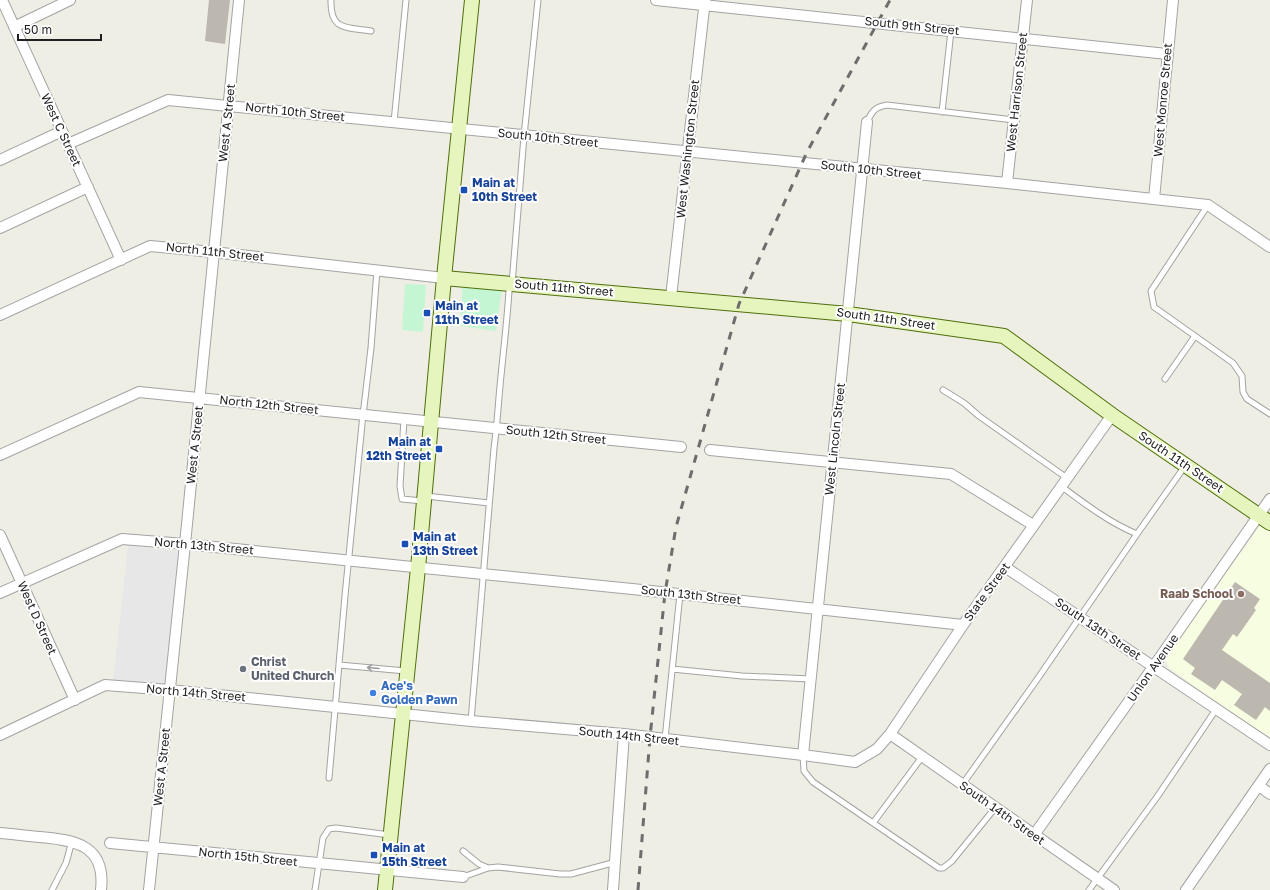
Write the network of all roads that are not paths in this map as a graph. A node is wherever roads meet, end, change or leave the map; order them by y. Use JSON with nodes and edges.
{"nodes":[{"id":1,"x":2,"y":0,"type":"edge"},
{"id":2,"x":239,"y":0,"type":"edge"},
{"id":3,"x":331,"y":0,"type":"edge"},
{"id":4,"x":406,"y":0,"type":"edge"},
{"id":5,"x":472,"y":0,"type":"edge"},
{"id":6,"x":538,"y":0,"type":"edge"},
{"id":7,"x":656,"y":0,"type":"edge"},
{"id":8,"x":1027,"y":0,"type":"edge"},
{"id":9,"x":1173,"y":0,"type":"edge"},
{"id":10,"x":66,"y":1,"type":"edge"},
{"id":11,"x":704,"y":2,"type":"edge"},
{"id":12,"x":14,"y":26,"type":"junction"},
{"id":13,"x":371,"y":31,"type":"dead end"},
{"id":14,"x":951,"y":31,"type":"junction"},
{"id":15,"x":1023,"y":38,"type":"junction"},
{"id":16,"x":1168,"y":54,"type":"junction"},
{"id":17,"x":228,"y":105,"type":"junction"},
{"id":18,"x":942,"y":112,"type":"junction"},
{"id":19,"x":1014,"y":120,"type":"junction"},
{"id":20,"x":394,"y":122,"type":"junction"},
{"id":21,"x":867,"y":122,"type":"joint"},
{"id":22,"x":459,"y":129,"type":"junction"},
{"id":23,"x":62,"y":131,"type":"junction"},
{"id":24,"x":524,"y":136,"type":"junction"},
{"id":25,"x":68,"y":144,"type":"junction"},
{"id":26,"x":688,"y":152,"type":"junction"},
{"id":27,"x":0,"y":160,"type":"edge"},
{"id":28,"x":862,"y":169,"type":"junction"},
{"id":29,"x":1007,"y":183,"type":"junction"},
{"id":30,"x":88,"y":187,"type":"junction"},
{"id":31,"x":1154,"y":199,"type":"junction"},
{"id":32,"x":1208,"y":205,"type":"junction"},
{"id":33,"x":0,"y":228,"type":"edge"},
{"id":34,"x":1270,"y":247,"type":"edge"},
{"id":35,"x":214,"y":252,"type":"junction"},
{"id":36,"x":121,"y":260,"type":"junction"},
{"id":37,"x":377,"y":270,"type":"junction"},
{"id":38,"x":444,"y":278,"type":"junction"},
{"id":39,"x":512,"y":284,"type":"junction"},
{"id":40,"x":671,"y":297,"type":"junction"},
{"id":41,"x":848,"y":314,"type":"junction"},
{"id":42,"x":0,"y":315,"type":"edge"},
{"id":43,"x":1195,"y":336,"type":"junction"},
{"id":44,"x":1165,"y":379,"type":"dead end"},
{"id":45,"x":943,"y":390,"type":"dead end"},
{"id":46,"x":199,"y":398,"type":"junction"},
{"id":47,"x":1270,"y":414,"type":"edge"},
{"id":48,"x":364,"y":415,"type":"junction"},
{"id":49,"x":1112,"y":415,"type":"junction"},
{"id":50,"x":404,"y":419,"type":"junction"},
{"id":51,"x":431,"y":422,"type":"junction"},
{"id":52,"x":497,"y":428,"type":"junction"},
{"id":53,"x":681,"y":447,"type":"dead end"},
{"id":54,"x":710,"y":450,"type":"dead end"},
{"id":55,"x":0,"y":455,"type":"edge"},
{"id":56,"x":832,"y":462,"type":"junction"},
{"id":57,"x":1186,"y":465,"type":"junction"},
{"id":58,"x":1064,"y":482,"type":"junction"},
{"id":59,"x":424,"y":498,"type":"junction"},
{"id":60,"x":1270,"y":499,"type":"edge"},
{"id":61,"x":489,"y":503,"type":"junction"},
{"id":62,"x":1264,"y":519,"type":"edge"},
{"id":63,"x":1033,"y":525,"type":"junction"},
{"id":64,"x":1137,"y":534,"type":"junction"},
{"id":65,"x":0,"y":536,"type":"edge"},
{"id":66,"x":185,"y":544,"type":"junction"},
{"id":67,"x":349,"y":561,"type":"junction"},
{"id":68,"x":1005,"y":566,"type":"junction"},
{"id":69,"x":418,"y":568,"type":"junction"},
{"id":70,"x":483,"y":574,"type":"junction"},
{"id":71,"x":22,"y":583,"type":"junction"},
{"id":72,"x":0,"y":593,"type":"edge"},
{"id":73,"x":680,"y":594,"type":"junction"},
{"id":74,"x":818,"y":609,"type":"junction"},
{"id":75,"x":1080,"y":616,"type":"junction"},
{"id":76,"x":963,"y":625,"type":"junction"},
{"id":77,"x":339,"y":665,"type":"junction"},
{"id":78,"x":1154,"y":666,"type":"junction"},
{"id":79,"x":672,"y":668,"type":"junction"},
{"id":80,"x":407,"y":671,"type":"junction"},
{"id":81,"x":811,"y":679,"type":"junction"},
{"id":82,"x":170,"y":690,"type":"junction"},
{"id":83,"x":75,"y":700,"type":"junction"},
{"id":84,"x":335,"y":707,"type":"junction"},
{"id":85,"x":1217,"y":708,"type":"junction"},
{"id":86,"x":403,"y":714,"type":"junction"},
{"id":87,"x":471,"y":721,"type":"junction"},
{"id":88,"x":0,"y":734,"type":"edge"},
{"id":89,"x":624,"y":734,"type":"junction"},
{"id":90,"x":890,"y":734,"type":"junction"},
{"id":91,"x":666,"y":739,"type":"junction"},
{"id":92,"x":1270,"y":745,"type":"edge"},
{"id":93,"x":803,"y":755,"type":"junction"},
{"id":94,"x":922,"y":757,"type":"junction"},
{"id":95,"x":855,"y":762,"type":"joint"},
{"id":96,"x":1270,"y":769,"type":"edge"},
{"id":97,"x":329,"y":778,"type":"dead end"},
{"id":98,"x":962,"y":785,"type":"junction"},
{"id":99,"x":1259,"y":786,"type":"junction"},
{"id":100,"x":1270,"y":794,"type":"edge"},
{"id":101,"x":994,"y":808,"type":"junction"},
{"id":102,"x":873,"y":822,"type":"junction"},
{"id":103,"x":0,"y":833,"type":"edge"},
{"id":104,"x":390,"y":835,"type":"junction"},
{"id":105,"x":1034,"y":835,"type":"junction"},
{"id":106,"x":72,"y":841,"type":"junction"},
{"id":107,"x":110,"y":843,"type":"dead end"},
{"id":108,"x":154,"y":848,"type":"junction"},
{"id":109,"x":463,"y":851,"type":"dead end"},
{"id":110,"x":616,"y":862,"type":"junction"},
{"id":111,"x":318,"y":864,"type":"junction"},
{"id":112,"x":488,"y":868,"type":"junction"},
{"id":113,"x":387,"y":870,"type":"junction"},
{"id":114,"x":463,"y":878,"type":"joint"},
{"id":115,"x":1098,"y":879,"type":"junction"},
{"id":116,"x":52,"y":890,"type":"edge"},
{"id":117,"x":101,"y":890,"type":"edge"},
{"id":118,"x":149,"y":890,"type":"edge"},
{"id":119,"x":315,"y":890,"type":"edge"},
{"id":120,"x":385,"y":890,"type":"edge"},
{"id":121,"x":613,"y":890,"type":"edge"},
{"id":122,"x":1089,"y":890,"type":"edge"},
{"id":123,"x":1114,"y":890,"type":"edge"},
{"id":124,"x":1186,"y":890,"type":"edge"}],
"edges":[{"from":1,"to":12,"type":"street","name":"West C Street"},
{"from":2,"to":17,"type":"street","name":"West A Street"},
{"from":3,"to":13,"type":"lane"},
{"from":4,"to":20,"type":"lane"},
{"from":5,"to":22,"type":"main road"},
{"from":6,"to":24,"type":"lane"},
{"from":7,"to":11,"type":"street","name":"South 9th Street"},
{"from":8,"to":15,"type":"street","name":"West Harrison Street"},
{"from":9,"to":16,"type":"street","name":"West Monroe Street"},
{"from":10,"to":12,"type":"street"},
{"from":11,"to":14,"type":"street","name":"South 9th Street"},
{"from":11,"to":26,"type":"street","name":"West Washington Street"},
{"from":12,"to":23,"type":"street","name":"West C Street"},
{"from":14,"to":15,"type":"street","name":"South 9th Street"},
{"from":14,"to":18,"type":"lane"},
{"from":15,"to":16,"type":"street","name":"South 9th Street"},
{"from":15,"to":19,"type":"street","name":"West Harrison Street"},
{"from":16,"to":31,"type":"street","name":"West Monroe Street"},
{"from":17,"to":20,"type":"street","name":"North 10th Street"},
{"from":17,"to":25,"type":"street","name":"North 10th Street"},
{"from":17,"to":35,"type":"street","name":"West A Street"},
{"from":18,"to":19,"type":"lane"},
{"from":18,"to":21,"type":"lane"},
{"from":19,"to":29,"type":"street","name":"West Harrison Street"},
{"from":20,"to":22,"type":"street","name":"North 10th Street"},
{"from":21,"to":28,"type":"street","name":"West Lincoln Street"},
{"from":22,"to":24,"type":"street","name":"South 10th Street"},
{"from":22,"to":38,"type":"main road"},
{"from":23,"to":25,"type":"street","name":"West C Street"},
{"from":23,"to":27,"type":"street"},
{"from":24,"to":26,"type":"street","name":"South 10th Street"},
{"from":24,"to":39,"type":"lane"},
{"from":25,"to":30,"type":"street","name":"West C Street"},
{"from":26,"to":28,"type":"street","name":"South 10th Street"},
{"from":26,"to":40,"type":"street","name":"West Washington Street"},
{"from":28,"to":29,"type":"street","name":"South 10th Street"},
{"from":28,"to":41,"type":"street","name":"West Lincoln Street"},
{"from":29,"to":31,"type":"street","name":"South 10th Street"},
{"from":30,"to":33,"type":"street"},
{"from":30,"to":36,"type":"street","name":"West C Street"},
{"from":31,"to":32,"type":"street","name":"South 10th Street"},
{"from":32,"to":34,"type":"street","name":"South 10th Street"},
{"from":32,"to":43,"type":"lane"},
{"from":35,"to":36,"type":"street","name":"North 11th Street"},
{"from":35,"to":37,"type":"street","name":"North 11th Street"},
{"from":35,"to":46,"type":"street","name":"West A Street"},
{"from":36,"to":42,"type":"street","name":"North 11th Street"},
{"from":37,"to":38,"type":"street","name":"North 11th Street"},
{"from":37,"to":48,"type":"lane"},
{"from":38,"to":39,"type":"main road","name":"South 11th Street"},
{"from":38,"to":51,"type":"main road"},
{"from":39,"to":40,"type":"main road","name":"South 11th Street"},
{"from":39,"to":52,"type":"lane"},
{"from":40,"to":41,"type":"main road","name":"South 11th Street"},
{"from":41,"to":49,"type":"main road","name":"South 11th Street"},
{"from":41,"to":56,"type":"street","name":"West Lincoln Street"},
{"from":43,"to":44,"type":"lane"},
{"from":43,"to":47,"type":"lane"},
{"from":45,"to":58,"type":"lane"},
{"from":46,"to":48,"type":"street","name":"North 12th Street"},
{"from":46,"to":55,"type":"street","name":"North 12th Street"},
{"from":46,"to":66,"type":"street","name":"West A Street"},
{"from":48,"to":50,"type":"street","name":"North 12th Street"},
{"from":48,"to":67,"type":"lane"},
{"from":49,"to":57,"type":"main road","name":"South 11th Street"},
{"from":49,"to":58,"type":"street","name":"State Street"},
{"from":50,"to":51,"type":"street","name":"North 12th Street"},
{"from":50,"to":59,"type":"lane"},
{"from":51,"to":52,"type":"street","name":"South 12th Street"},
{"from":51,"to":59,"type":"main road"},
{"from":52,"to":53,"type":"street","name":"South 12th Street"},
{"from":52,"to":61,"type":"lane"},
{"from":54,"to":56,"type":"street"},
{"from":56,"to":63,"type":"street"},
{"from":56,"to":74,"type":"street","name":"West Lincoln Street"},
{"from":57,"to":62,"type":"main road","name":"South 11th Street"},
{"from":57,"to":64,"type":"lane"},
{"from":58,"to":63,"type":"street","name":"State Street"},
{"from":58,"to":64,"type":"lane"},
{"from":59,"to":61,"type":"lane"},
{"from":59,"to":69,"type":"main road"},
{"from":60,"to":62,"type":"street","name":"Union Avenue"},
{"from":61,"to":70,"type":"lane"},
{"from":62,"to":78,"type":"street","name":"Union Avenue"},
{"from":63,"to":68,"type":"street","name":"State Street"},
{"from":64,"to":75,"type":"lane"},
{"from":65,"to":71,"type":"street","name":"West D Street"},
{"from":66,"to":67,"type":"street","name":"North 13th Street"},
{"from":66,"to":71,"type":"street","name":"North 13th Street"},
{"from":66,"to":82,"type":"street","name":"West A Street"},
{"from":67,"to":69,"type":"street","name":"North 13th Street"},
{"from":67,"to":77,"type":"lane"},
{"from":68,"to":75,"type":"street","name":"South 13th Street"},
{"from":68,"to":76,"type":"street","name":"State Street"},
{"from":69,"to":70,"type":"street","name":"South 13th Street"},
{"from":69,"to":80,"type":"main road"},
{"from":70,"to":73,"type":"street","name":"South 13th Street"},
{"from":70,"to":87,"type":"lane"},
{"from":71,"to":72,"type":"street","name":"North 13th Street"},
{"from":71,"to":83,"type":"street","name":"West D Street"},
{"from":73,"to":74,"type":"street","name":"South 13th Street"},
{"from":73,"to":79,"type":"lane"},
{"from":74,"to":76,"type":"street","name":"South 13th Street"},
{"from":74,"to":81,"type":"street","name":"West Lincoln Street"},
{"from":75,"to":78,"type":"street","name":"South 13th Street"},
{"from":75,"to":98,"type":"lane"},
{"from":76,"to":90,"type":"street","name":"State Street"},
{"from":80,"to":77,"type":"lane","one_way":true},
{"from":77,"to":84,"type":"lane"},
{"from":78,"to":85,"type":"street","name":"South 13th Street"},
{"from":78,"to":105,"type":"street","name":"Union Avenue"},
{"from":79,"to":81,"type":"lane"},
{"from":79,"to":91,"type":"lane"},
{"from":80,"to":86,"type":"main road"},
{"from":81,"to":93,"type":"street","name":"West Lincoln Street"},
{"from":82,"to":83,"type":"street","name":"North 14th Street"},
{"from":82,"to":84,"type":"street","name":"North 14th Street"},
{"from":82,"to":108,"type":"street","name":"West A Street"},
{"from":83,"to":88,"type":"street","name":"North 14th Street"},
{"from":84,"to":86,"type":"street","name":"North 14th Street"},
{"from":84,"to":97,"type":"lane"},
{"from":85,"to":92,"type":"street","name":"South 13th Street"},
{"from":85,"to":115,"type":"lane"},
{"from":86,"to":87,"type":"street","name":"South 14th Street"},
{"from":86,"to":104,"type":"main road"},
{"from":87,"to":89,"type":"street","name":"South 14th Street"},
{"from":89,"to":91,"type":"street","name":"South 14th Street"},
{"from":89,"to":110,"type":"street"},
{"from":90,"to":94,"type":"street","name":"South 14th Street"},
{"from":90,"to":95,"type":"street","name":"State Street"},
{"from":91,"to":93,"type":"street","name":"South 14th Street"},
{"from":93,"to":95,"type":"street","name":"South 14th Street"},
{"from":93,"to":102,"type":"lane"},
{"from":94,"to":98,"type":"street","name":"South 14th Street"},
{"from":94,"to":102,"type":"lane"},
{"from":96,"to":99,"type":"street"},
{"from":98,"to":101,"type":"street","name":"South 14th Street"},
{"from":99,"to":100,"type":"street"},
{"from":99,"to":124,"type":"street"},
{"from":101,"to":102,"type":"lane"},
{"from":101,"to":105,"type":"street","name":"South 14th Street"},
{"from":103,"to":106,"type":"street"},
{"from":104,"to":111,"type":"lane"},
{"from":104,"to":113,"type":"main road"},
{"from":105,"to":115,"type":"street","name":"South 14th Street"},
{"from":106,"to":116,"type":"lane"},
{"from":106,"to":117,"type":"street"},
{"from":107,"to":108,"type":"street","name":"North 15th Street"},
{"from":108,"to":111,"type":"street","name":"North 15th Street"},
{"from":108,"to":118,"type":"street","name":"West A Street"},
{"from":109,"to":112,"type":"lane"},
{"from":110,"to":112,"type":"lane"},
{"from":110,"to":121,"type":"street"},
{"from":111,"to":113,"type":"street","name":"North 15th Street"},
{"from":111,"to":119,"type":"lane"},
{"from":112,"to":114,"type":"lane"},
{"from":113,"to":114,"type":"street","name":"North 15th Street"},
{"from":113,"to":120,"type":"main road"},
{"from":115,"to":122,"type":"lane"},
{"from":115,"to":123,"type":"street","name":"South 14th Street"}]}
